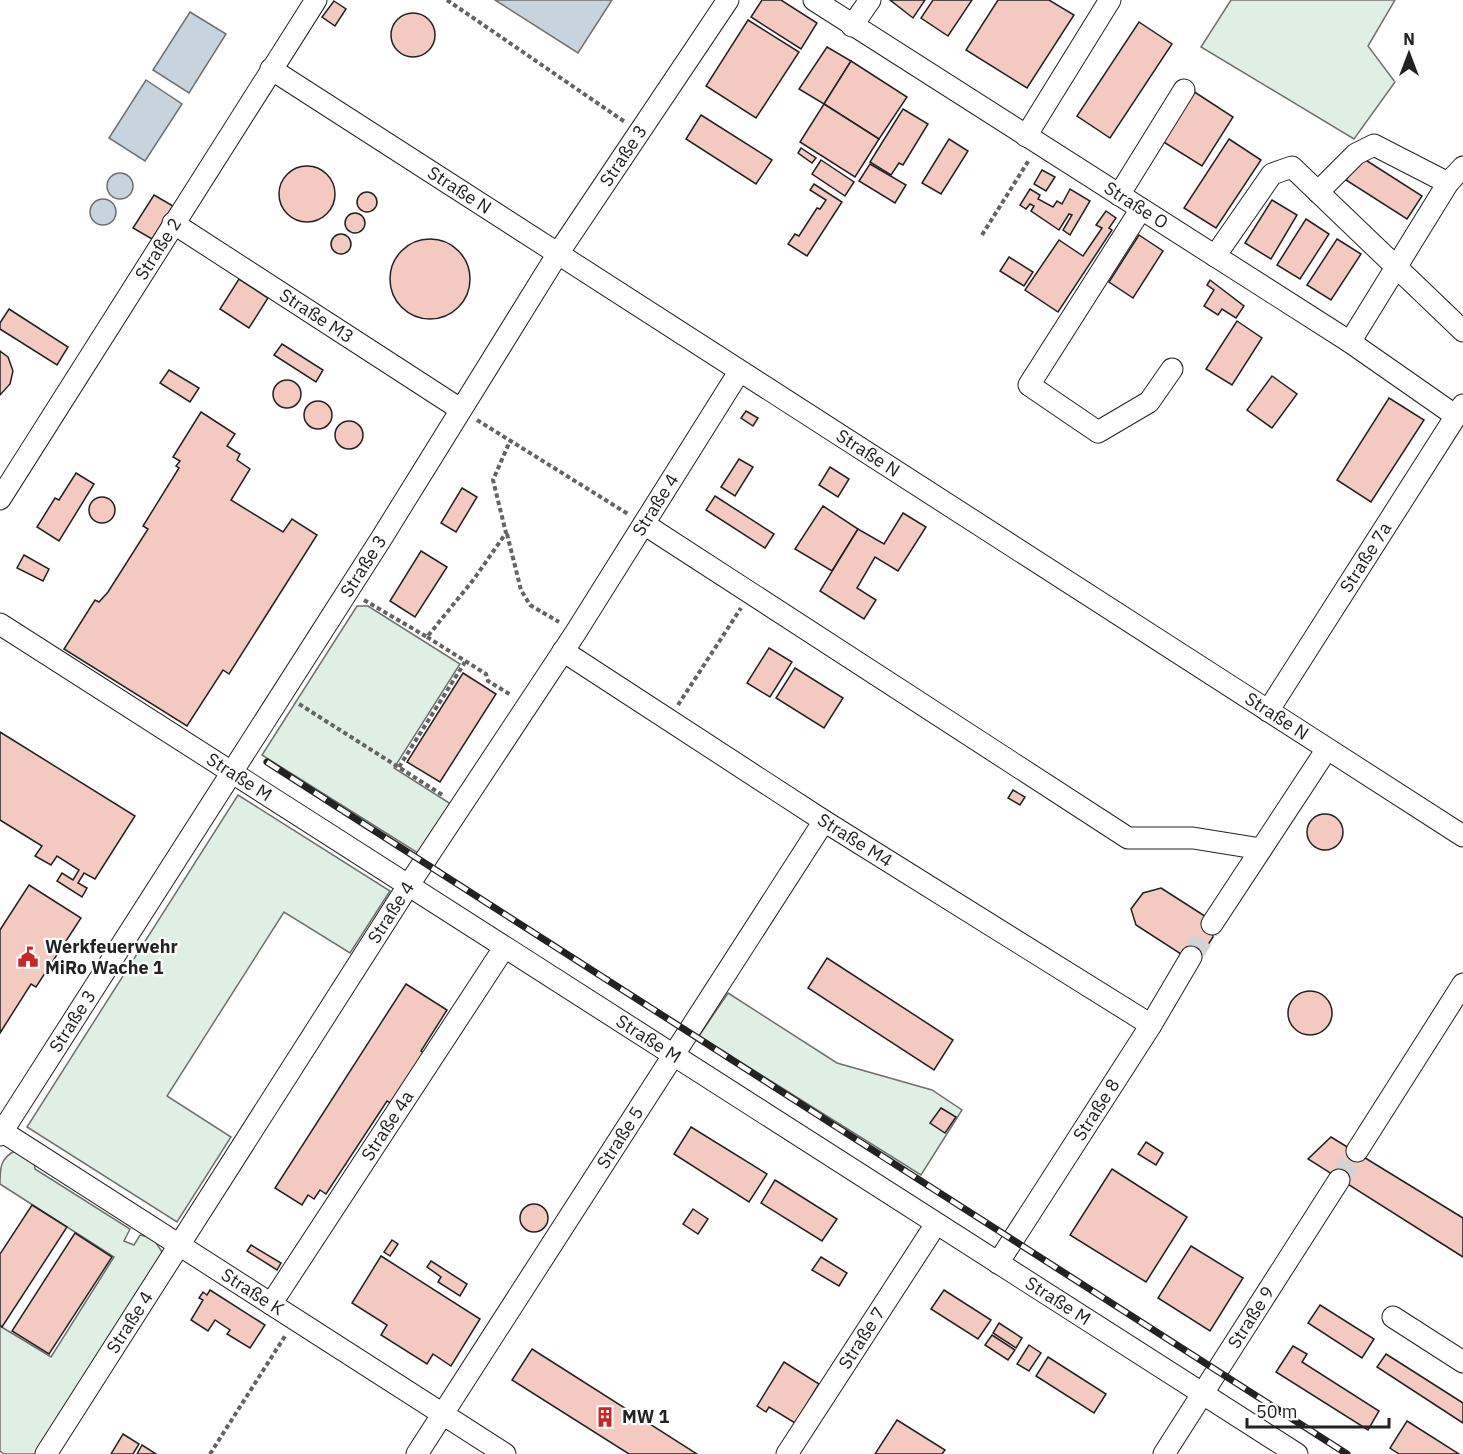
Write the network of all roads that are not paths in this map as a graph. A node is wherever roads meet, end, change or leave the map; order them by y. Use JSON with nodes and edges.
{"nodes":[{"id":1,"x":316,"y":0,"type":"edge"},
{"id":2,"x":728,"y":0,"type":"edge"},
{"id":3,"x":814,"y":0,"type":"edge"},
{"id":4,"x":870,"y":0,"type":"edge"},
{"id":5,"x":1110,"y":0,"type":"edge"},
{"id":6,"x":852,"y":26,"type":"junction"},
{"id":7,"x":271,"y":69,"type":"junction"},
{"id":8,"x":1184,"y":90,"type":"dead end"},
{"id":9,"x":1032,"y":140,"type":"junction"},
{"id":10,"x":1463,"y":167,"type":"edge"},
{"id":11,"x":1448,"y":183,"type":"junction"},
{"id":12,"x":1318,"y":192,"type":"junction"},
{"id":13,"x":1119,"y":195,"type":"junction"},
{"id":14,"x":1141,"y":209,"type":"junction"},
{"id":15,"x":173,"y":223,"type":"junction"},
{"id":16,"x":556,"y":255,"type":"junction"},
{"id":17,"x":1215,"y":256,"type":"junction"},
{"id":18,"x":1396,"y":265,"type":"junction"},
{"id":19,"x":1463,"y":331,"type":"edge"},
{"id":20,"x":1350,"y":342,"type":"junction"},
{"id":21,"x":1172,"y":369,"type":"dead end"},
{"id":22,"x":739,"y":372,"type":"junction"},
{"id":23,"x":460,"y":410,"type":"junction"},
{"id":24,"x":1460,"y":411,"type":"edge"},
{"id":25,"x":0,"y":499,"type":"edge"},
{"id":26,"x":644,"y":524,"type":"junction"},
{"id":27,"x":0,"y":624,"type":"edge"},
{"id":28,"x":563,"y":651,"type":"junction"},
{"id":29,"x":1268,"y":711,"type":"junction"},
{"id":30,"x":1327,"y":748,"type":"junction"},
{"id":31,"x":232,"y":774,"type":"junction"},
{"id":32,"x":824,"y":821,"type":"junction"},
{"id":33,"x":1463,"y":836,"type":"edge"},
{"id":34,"x":1261,"y":849,"type":"junction"},
{"id":35,"x":408,"y":886,"type":"junction"},
{"id":36,"x":1212,"y":924,"type":"tunnel mouth"},
{"id":37,"x":504,"y":948,"type":"junction"},
{"id":38,"x":1191,"y":957,"type":"tunnel mouth"},
{"id":39,"x":1463,"y":984,"type":"edge"},
{"id":40,"x":1151,"y":1025,"type":"junction"},
{"id":41,"x":674,"y":1056,"type":"junction"},
{"id":42,"x":1,"y":1132,"type":"edge"},
{"id":43,"x":1357,"y":1151,"type":"tunnel mouth"},
{"id":44,"x":1339,"y":1180,"type":"tunnel mouth"},
{"id":45,"x":936,"y":1224,"type":"junction"},
{"id":46,"x":180,"y":1245,"type":"junction"},
{"id":47,"x":998,"y":1263,"type":"junction"},
{"id":48,"x":271,"y":1304,"type":"junction"},
{"id":49,"x":1392,"y":1317,"type":"dead end"},
{"id":50,"x":1463,"y":1362,"type":"edge"},
{"id":51,"x":1202,"y":1393,"type":"junction"},
{"id":52,"x":443,"y":1414,"type":"junction"},
{"id":53,"x":46,"y":1454,"type":"edge"},
{"id":54,"x":417,"y":1454,"type":"edge"},
{"id":55,"x":505,"y":1454,"type":"edge"},
{"id":56,"x":787,"y":1454,"type":"edge"},
{"id":57,"x":1164,"y":1454,"type":"edge"},
{"id":58,"x":1297,"y":1454,"type":"edge"}],
"edges":[{"from":1,"to":7,"type":"lane","name":"Straße 2"},
{"from":2,"to":16,"type":"lane","name":"Straße 3"},
{"from":3,"to":6,"type":"lane","name":"Straße O"},
{"from":4,"to":6,"type":"lane"},
{"from":5,"to":9,"type":"lane"},
{"from":6,"to":9,"type":"lane","name":"Straße O"},
{"from":7,"to":15,"type":"lane","name":"Straße 2"},
{"from":7,"to":16,"type":"lane","name":"Straße N"},
{"from":8,"to":13,"type":"lane"},
{"from":9,"to":13,"type":"lane","name":"Straße O"},
{"from":10,"to":11,"type":"lane"},
{"from":11,"to":12,"type":"lane"},
{"from":11,"to":18,"type":"lane"},
{"from":12,"to":17,"type":"lane"},
{"from":12,"to":18,"type":"lane"},
{"from":13,"to":14,"type":"lane","name":"Straße O"},
{"from":14,"to":17,"type":"lane","name":"Straße O"},
{"from":14,"to":21,"type":"lane"},
{"from":15,"to":23,"type":"lane","name":"Straße M3"},
{"from":15,"to":25,"type":"lane","name":"Straße 2"},
{"from":16,"to":22,"type":"lane","name":"Straße N"},
{"from":16,"to":23,"type":"lane","name":"Straße 3"},
{"from":17,"to":20,"type":"lane","name":"Straße O"},
{"from":18,"to":19,"type":"lane"},
{"from":18,"to":20,"type":"lane"},
{"from":20,"to":24,"type":"lane","name":"Straße O"},
{"from":22,"to":26,"type":"lane","name":"Straße 4"},
{"from":22,"to":29,"type":"lane","name":"Straße N"},
{"from":23,"to":31,"type":"lane","name":"Straße 3"},
{"from":24,"to":29,"type":"lane","name":"Straße 7a"},
{"from":26,"to":28,"type":"lane","name":"Straße 4"},
{"from":26,"to":34,"type":"lane"},
{"from":27,"to":31,"type":"lane","name":"Straße M"},
{"from":28,"to":32,"type":"lane","name":"Straße M4"},
{"from":28,"to":35,"type":"lane","name":"Straße 4"},
{"from":29,"to":30,"type":"lane","name":"Straße N"},
{"from":30,"to":33,"type":"lane","name":"Straße N"},
{"from":30,"to":34,"type":"lane"},
{"from":31,"to":35,"type":"lane","name":"Straße M"},
{"from":31,"to":42,"type":"lane","name":"Straße 3"},
{"from":32,"to":40,"type":"lane","name":"Straße M4"},
{"from":32,"to":41,"type":"lane","name":"Straße 5"},
{"from":34,"to":36,"type":"lane"},
{"from":35,"to":37,"type":"lane","name":"Straße M"},
{"from":35,"to":46,"type":"lane","name":"Straße 4"},
{"from":37,"to":41,"type":"lane","name":"Straße M"},
{"from":37,"to":48,"type":"lane","name":"Straße 4a"},
{"from":38,"to":40,"type":"lane","name":"Straße 8"},
{"from":39,"to":43,"type":"lane"},
{"from":40,"to":47,"type":"lane","name":"Straße 8"},
{"from":41,"to":45,"type":"lane","name":"Straße M"},
{"from":41,"to":52,"type":"lane","name":"Straße 5"},
{"from":42,"to":46,"type":"lane","name":"Straße K"},
{"from":44,"to":51,"type":"lane","name":"Straße 9"},
{"from":45,"to":47,"type":"lane","name":"Straße M"},
{"from":45,"to":56,"type":"lane","name":"Straße 7"},
{"from":46,"to":48,"type":"lane","name":"Straße K"},
{"from":46,"to":53,"type":"lane","name":"Straße 4"},
{"from":47,"to":51,"type":"lane","name":"Straße M"},
{"from":48,"to":52,"type":"lane","name":"Straße K"},
{"from":49,"to":50,"type":"lane"},
{"from":51,"to":57,"type":"lane","name":"Straße 9"},
{"from":51,"to":58,"type":"lane","name":"Straße M"},
{"from":52,"to":54,"type":"lane","name":"Straße 5"},
{"from":52,"to":55,"type":"lane","name":"Straße K"}]}
